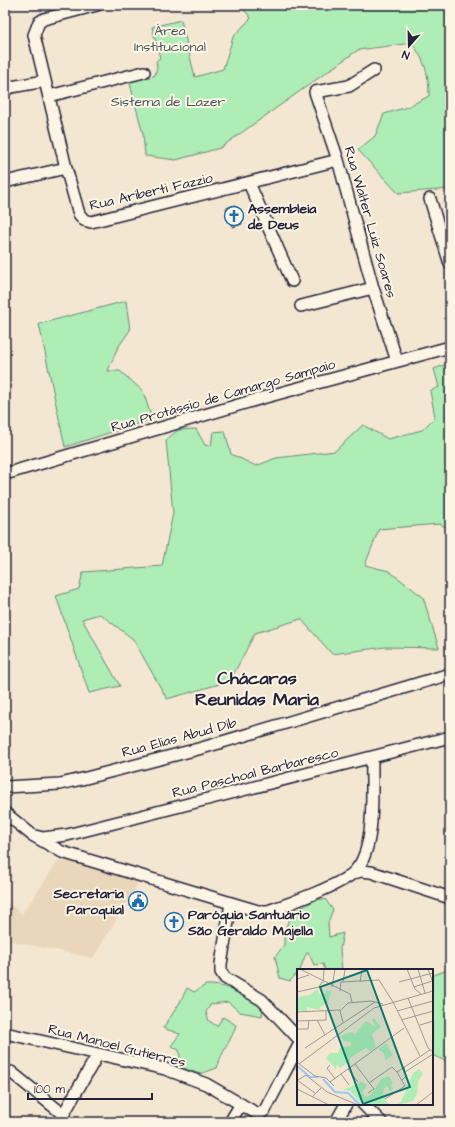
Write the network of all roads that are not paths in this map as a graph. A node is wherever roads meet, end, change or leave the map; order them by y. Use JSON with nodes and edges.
{"nodes":[{"id":1,"x":97,"y":5,"type":"edge"},
{"id":2,"x":374,"y":70,"type":"dead end"},
{"id":3,"x":144,"y":72,"type":"dead end"},
{"id":4,"x":45,"y":82,"type":"junction"},
{"id":5,"x":5,"y":90,"type":"edge"},
{"id":6,"x":48,"y":96,"type":"junction"},
{"id":7,"x":338,"y":160,"type":"junction"},
{"id":8,"x":66,"y":168,"type":"junction"},
{"id":9,"x":5,"y":182,"type":"edge"},
{"id":10,"x":249,"y":183,"type":"junction"},
{"id":11,"x":430,"y":199,"type":"dead end"},
{"id":12,"x":450,"y":264,"type":"edge"},
{"id":13,"x":292,"y":281,"type":"dead end"},
{"id":14,"x":373,"y":288,"type":"junction"},
{"id":15,"x":301,"y":306,"type":"dead end"},
{"id":16,"x":450,"y":347,"type":"edge"},
{"id":17,"x":397,"y":362,"type":"junction"},
{"id":18,"x":5,"y":474,"type":"edge"},
{"id":19,"x":450,"y":674,"type":"edge"},
{"id":20,"x":450,"y":737,"type":"edge"},
{"id":21,"x":372,"y":758,"type":"junction"},
{"id":22,"x":5,"y":787,"type":"edge"},
{"id":23,"x":5,"y":813,"type":"edge"},
{"id":24,"x":32,"y":835,"type":"junction"},
{"id":25,"x":67,"y":835,"type":"junction"},
{"id":26,"x":62,"y":852,"type":"junction"},
{"id":27,"x":358,"y":867,"type":"junction"},
{"id":28,"x":450,"y":898,"type":"edge"},
{"id":29,"x":231,"y":903,"type":"junction"},
{"id":30,"x":5,"y":1033,"type":"edge"},
{"id":31,"x":297,"y":1037,"type":"edge"},
{"id":32,"x":297,"y":1049,"type":"edge"},
{"id":33,"x":98,"y":1054,"type":"junction"},
{"id":34,"x":11,"y":1072,"type":"dead end"},
{"id":35,"x":241,"y":1104,"type":"junction"},
{"id":36,"x":345,"y":1105,"type":"edge"},
{"id":37,"x":364,"y":1105,"type":"edge"},
{"id":38,"x":62,"y":1118,"type":"edge"},
{"id":39,"x":230,"y":1122,"type":"edge"},
{"id":40,"x":336,"y":1122,"type":"edge"},
{"id":41,"x":381,"y":1122,"type":"edge"}],
"edges":[{"from":1,"to":4,"type":"street","name":"Rua Ariberti Fazzio"},
{"from":2,"to":7,"type":"street","name":"Rua Walter Luiz Soares"},
{"from":3,"to":6,"type":"street"},
{"from":4,"to":5,"type":"street"},
{"from":4,"to":6,"type":"street","name":"Rua Ariberti Fazzio"},
{"from":6,"to":8,"type":"street","name":"Rua Ariberti Fazzio"},
{"from":7,"to":10,"type":"street","name":"Rua Ariberti Fazzio"},
{"from":7,"to":14,"type":"street","name":"Rua Walter Luiz Soares"},
{"from":8,"to":9,"type":"street"},
{"from":8,"to":10,"type":"street","name":"Rua Ariberti Fazzio"},
{"from":10,"to":13,"type":"street"},
{"from":11,"to":12,"type":"street"},
{"from":14,"to":15,"type":"street"},
{"from":14,"to":17,"type":"street","name":"Rua Walter Luiz Soares"},
{"from":16,"to":17,"type":"street","name":"Rua Protássio de Camargo Sampaio"},
{"from":17,"to":18,"type":"street","name":"Rua Protássio de Camargo Sampaio"},
{"from":19,"to":22,"type":"street","name":"Rua Elias Abud Dib"},
{"from":20,"to":21,"type":"street","name":"Rua Paschoal Barbaresco"},
{"from":21,"to":25,"type":"street","name":"Rua Paschoal Barbaresco"},
{"from":21,"to":27,"type":"street"},
{"from":23,"to":24,"type":"street"},
{"from":24,"to":25,"type":"street","name":"Rua Paschoal Barbaresco"},
{"from":24,"to":26,"type":"street"},
{"from":25,"to":26,"type":"street"},
{"from":26,"to":29,"type":"street"},
{"from":27,"to":28,"type":"street"},
{"from":27,"to":29,"type":"street"},
{"from":29,"to":31,"type":"street"},
{"from":30,"to":33,"type":"street","name":"Rua Manoel Gutierres"},
{"from":32,"to":35,"type":"street","name":"Rua Manoel Gutierres"},
{"from":33,"to":35,"type":"street","name":"Rua Manoel Gutierres"},
{"from":33,"to":38,"type":"street"},
{"from":34,"to":38,"type":"street"},
{"from":35,"to":39,"type":"street"},
{"from":36,"to":40,"type":"street"},
{"from":37,"to":41,"type":"street"}]}
